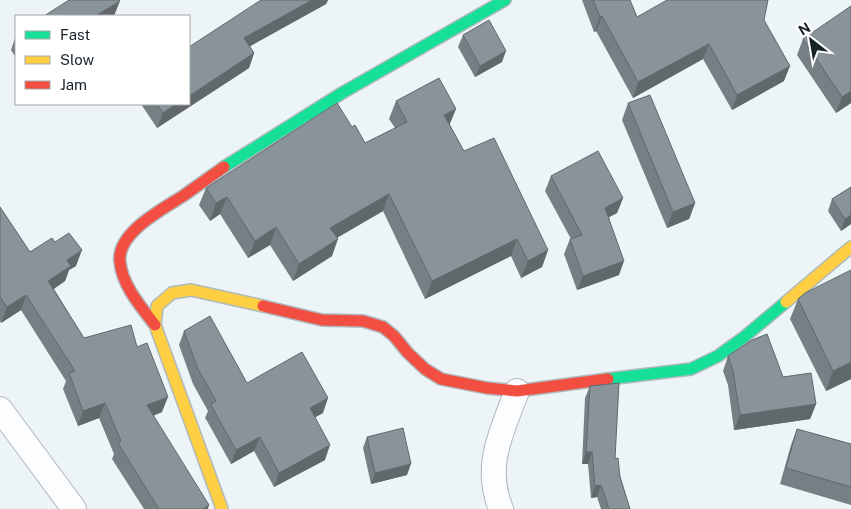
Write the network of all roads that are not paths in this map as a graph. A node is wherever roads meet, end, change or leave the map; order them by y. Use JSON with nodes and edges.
{"nodes":[{"id":1,"x":505,"y":0,"type":"edge"},
{"id":2,"x":851,"y":247,"type":"edge"},
{"id":3,"x":155,"y":325,"type":"junction"},
{"id":4,"x":517,"y":391,"type":"junction"},
{"id":5,"x":0,"y":409,"type":"edge"},
{"id":6,"x":74,"y":509,"type":"edge"},
{"id":7,"x":222,"y":509,"type":"edge"},
{"id":8,"x":501,"y":509,"type":"edge"}],
"edges":[{"from":1,"to":3,"type":"street"},
{"from":2,"to":4,"type":"street"},
{"from":3,"to":4,"type":"street"},
{"from":3,"to":7,"type":"street"},
{"from":4,"to":8,"type":"street"},
{"from":5,"to":6,"type":"street"}]}
